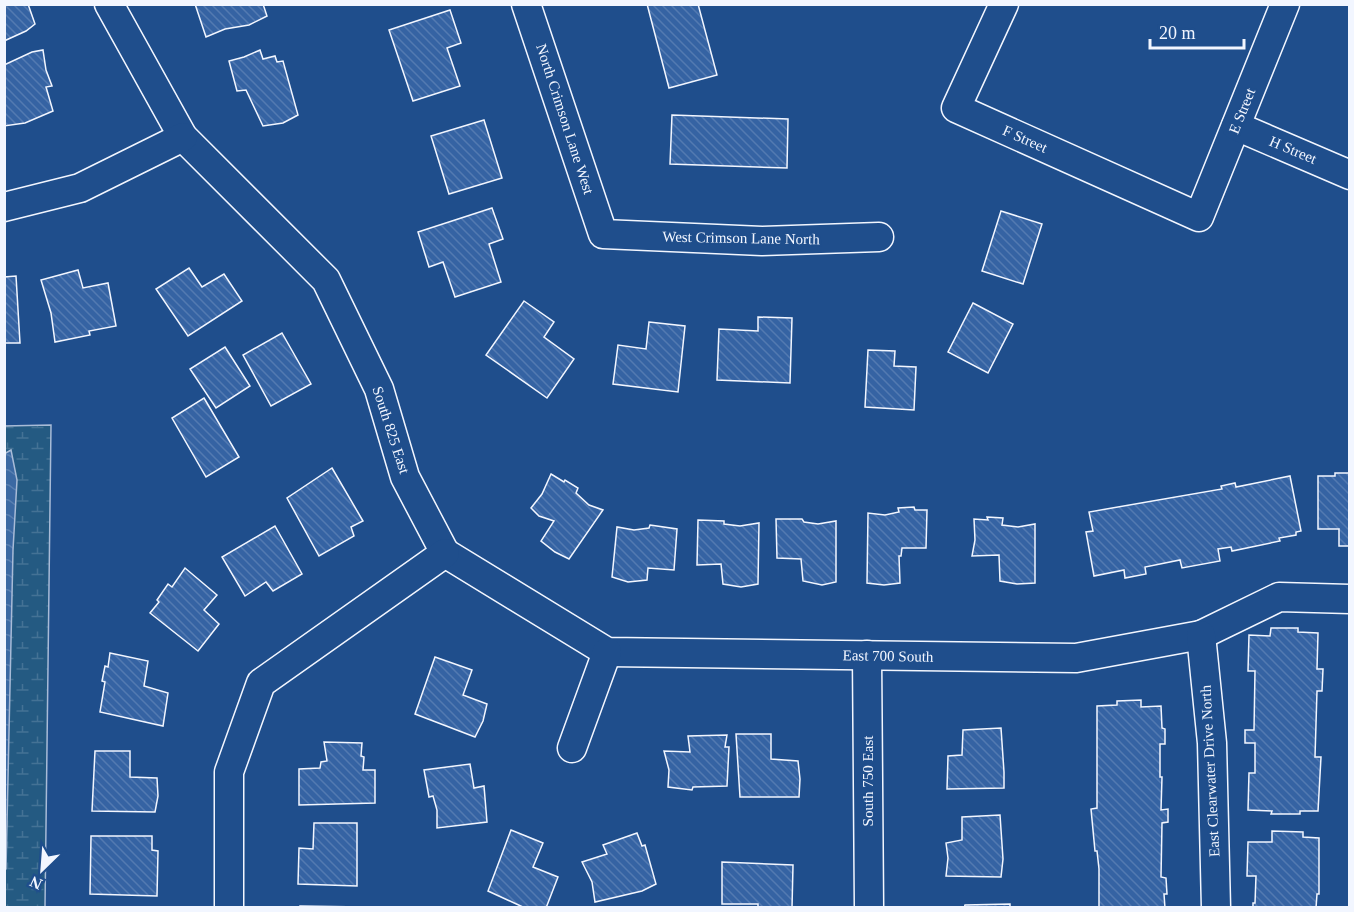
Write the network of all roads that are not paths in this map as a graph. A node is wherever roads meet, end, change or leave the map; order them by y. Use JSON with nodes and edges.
{"nodes":[{"id":1,"x":109,"y":4,"type":"edge"},
{"id":2,"x":526,"y":4,"type":"edge"},
{"id":3,"x":1004,"y":4,"type":"edge"},
{"id":4,"x":1286,"y":4,"type":"edge"},
{"id":5,"x":1236,"y":126,"type":"junction"},
{"id":6,"x":183,"y":137,"type":"junction"},
{"id":7,"x":1350,"y":175,"type":"edge"},
{"id":8,"x":4,"y":207,"type":"edge"},
{"id":9,"x":1199,"y":217,"type":"joint"},
{"id":10,"x":603,"y":234,"type":"joint"},
{"id":11,"x":879,"y":237,"type":"dead end"},
{"id":12,"x":445,"y":553,"type":"junction"},
{"id":13,"x":1350,"y":599,"type":"edge"},
{"id":14,"x":1201,"y":635,"type":"junction"},
{"id":15,"x":607,"y":652,"type":"junction"},
{"id":16,"x":867,"y":656,"type":"junction"},
{"id":17,"x":572,"y":748,"type":"dead end"},
{"id":18,"x":229,"y":908,"type":"edge"},
{"id":19,"x":868,"y":908,"type":"edge"},
{"id":20,"x":1216,"y":908,"type":"edge"}],
"edges":[{"from":1,"to":6,"type":"street","name":"South 825 East"},
{"from":2,"to":10,"type":"street","name":"North Crimson Lane West"},
{"from":3,"to":9,"type":"street","name":"F Street"},
{"from":4,"to":5,"type":"street","name":"E Street"},
{"from":5,"to":7,"type":"street","name":"H Street"},
{"from":5,"to":9,"type":"street","name":"E Street"},
{"from":6,"to":8,"type":"street"},
{"from":6,"to":12,"type":"street","name":"South 825 East"},
{"from":10,"to":11,"type":"street","name":"West Crimson Lane North"},
{"from":12,"to":15,"type":"street"},
{"from":12,"to":18,"type":"street"},
{"from":13,"to":14,"type":"street","name":"East 700 South"},
{"from":14,"to":16,"type":"street","name":"East 700 South"},
{"from":14,"to":20,"type":"street","name":"East Clearwater Drive North"},
{"from":15,"to":16,"type":"street","name":"East 700 South"},
{"from":15,"to":17,"type":"street"},
{"from":16,"to":19,"type":"street","name":"South 750 East"}]}
